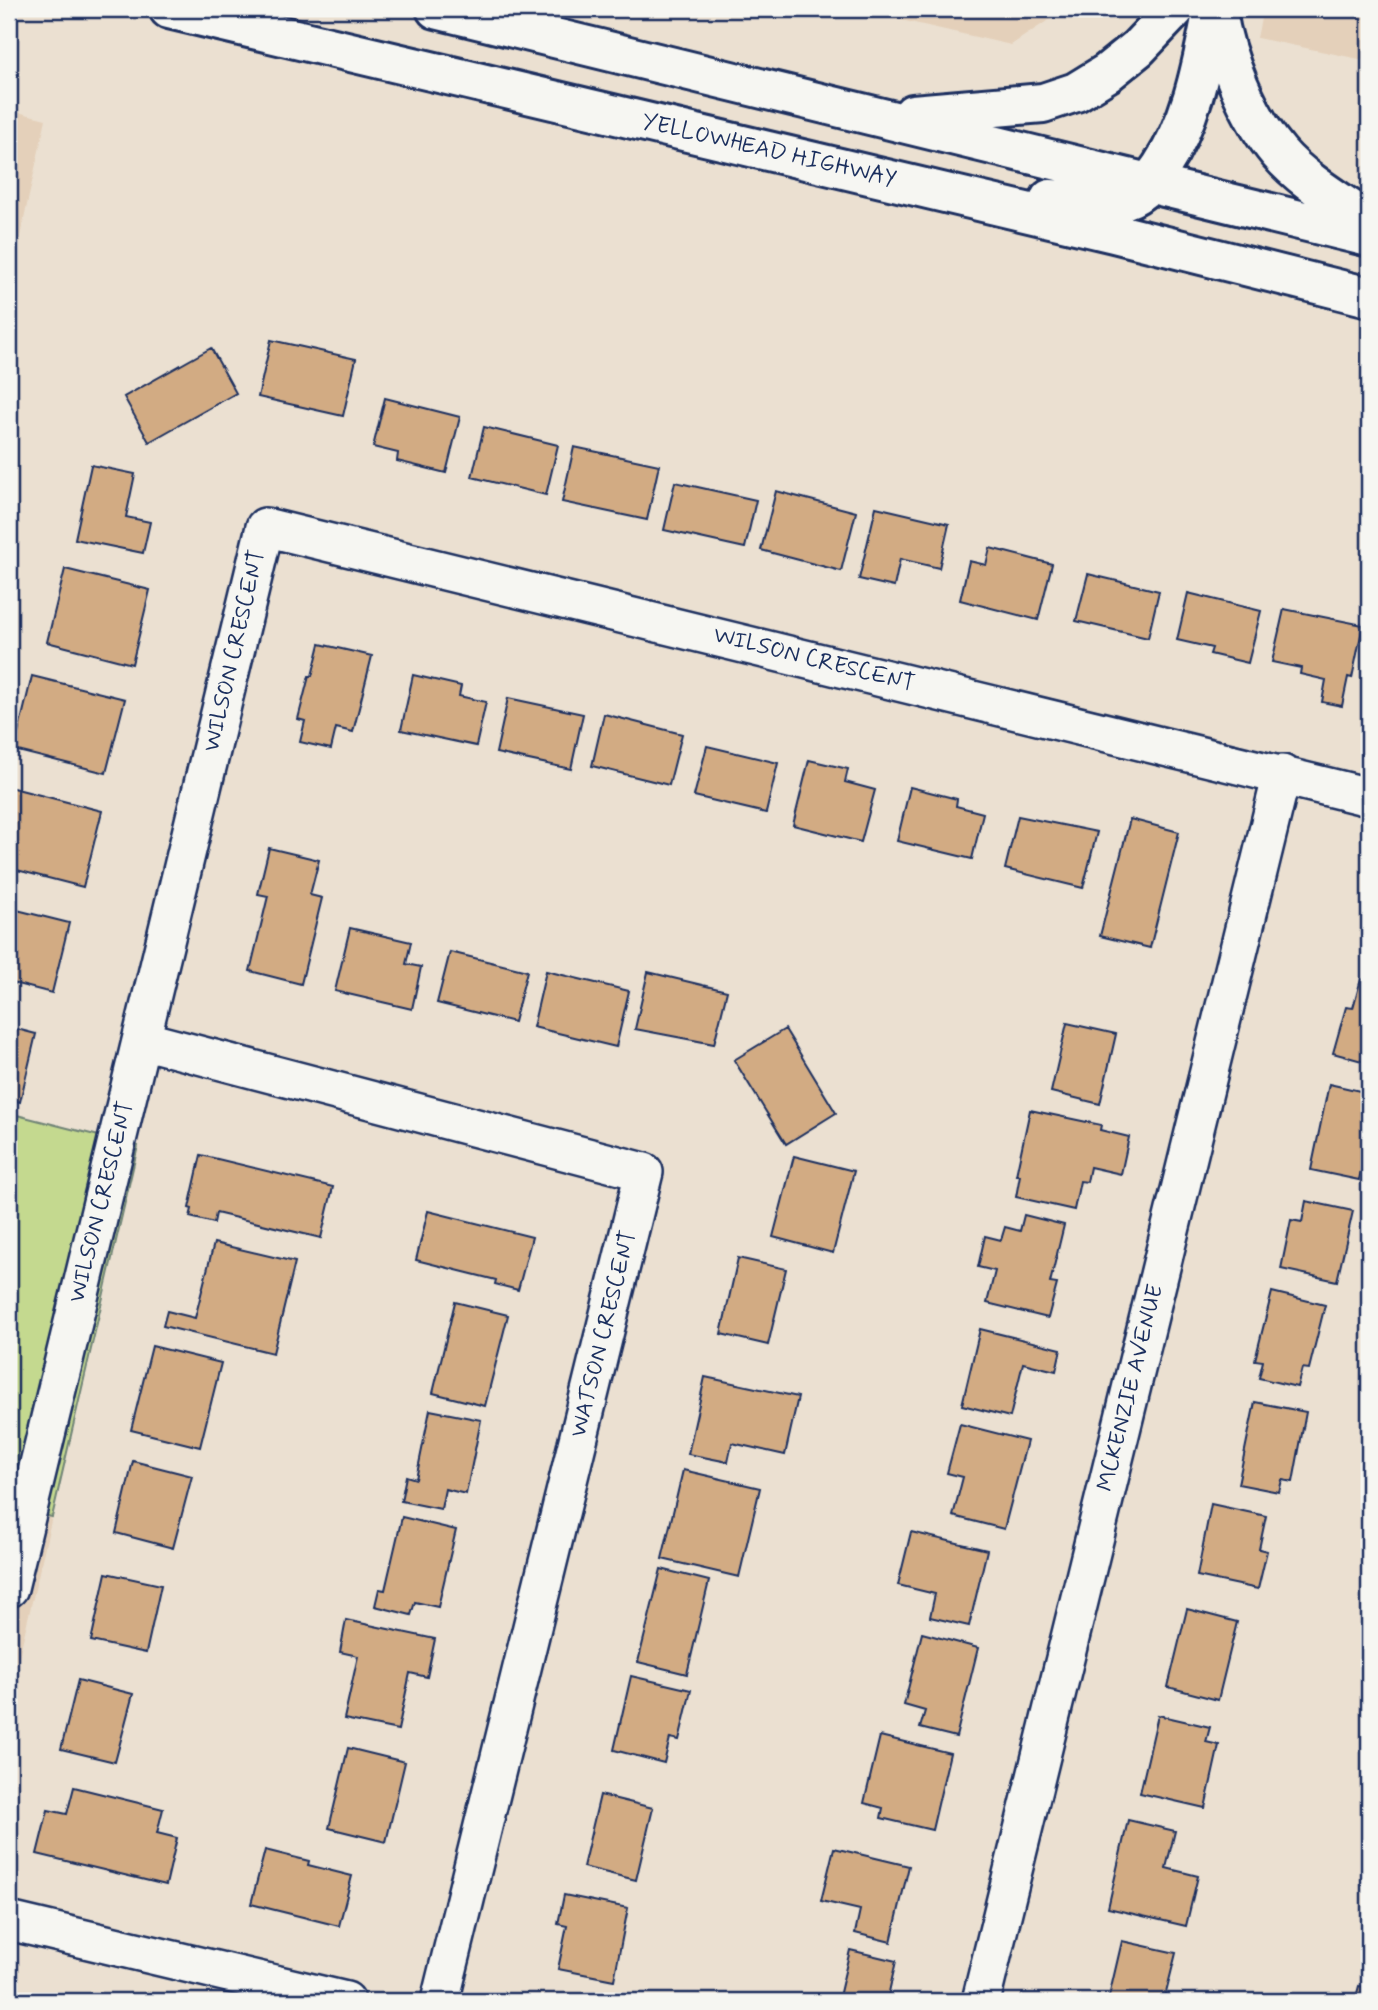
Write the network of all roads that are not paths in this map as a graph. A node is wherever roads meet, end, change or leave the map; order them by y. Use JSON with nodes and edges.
{"nodes":[{"id":1,"x":169,"y":9,"type":"edge"},
{"id":2,"x":436,"y":9,"type":"edge"},
{"id":3,"x":1175,"y":9,"type":"edge"},
{"id":4,"x":1215,"y":9,"type":"edge"},
{"id":5,"x":874,"y":116,"type":"junction"},
{"id":6,"x":1150,"y":184,"type":"junction"},
{"id":7,"x":947,"y":193,"type":"junction"},
{"id":8,"x":1369,"y":222,"type":"edge"},
{"id":9,"x":1369,"y":237,"type":"edge"},
{"id":10,"x":1369,"y":297,"type":"edge"},
{"id":11,"x":1282,"y":774,"type":"junction"},
{"id":12,"x":1369,"y":797,"type":"edge"},
{"id":13,"x":142,"y":1040,"type":"junction"},
{"id":14,"x":9,"y":1588,"type":"edge"},
{"id":15,"x":9,"y":1921,"type":"edge"},
{"id":16,"x":346,"y":2001,"type":"edge"},
{"id":17,"x":440,"y":2001,"type":"edge"},
{"id":18,"x":981,"y":2001,"type":"edge"}],
"edges":[{"from":1,"to":7,"type":"highway","name":"YELLOWHEAD HIGHWAY"},
{"from":2,"to":5,"type":"highway"},
{"from":3,"to":5,"type":"highway"},
{"from":4,"to":6,"type":"highway"},
{"from":4,"to":8,"type":"highway"},
{"from":5,"to":6,"type":"highway"},
{"from":6,"to":7,"type":"highway"},
{"from":6,"to":9,"type":"highway"},
{"from":7,"to":10,"type":"highway","name":"YELLOWHEAD HIGHWAY"},
{"from":11,"to":12,"type":"street"},
{"from":11,"to":13,"type":"street","name":"WILSON CRESCENT"},
{"from":11,"to":18,"type":"street","name":"MCKENZIE AVENUE"},
{"from":13,"to":14,"type":"street","name":"WILSON CRESCENT"},
{"from":13,"to":17,"type":"street","name":"WATSON CRESCENT"},
{"from":15,"to":16,"type":"street"}]}
